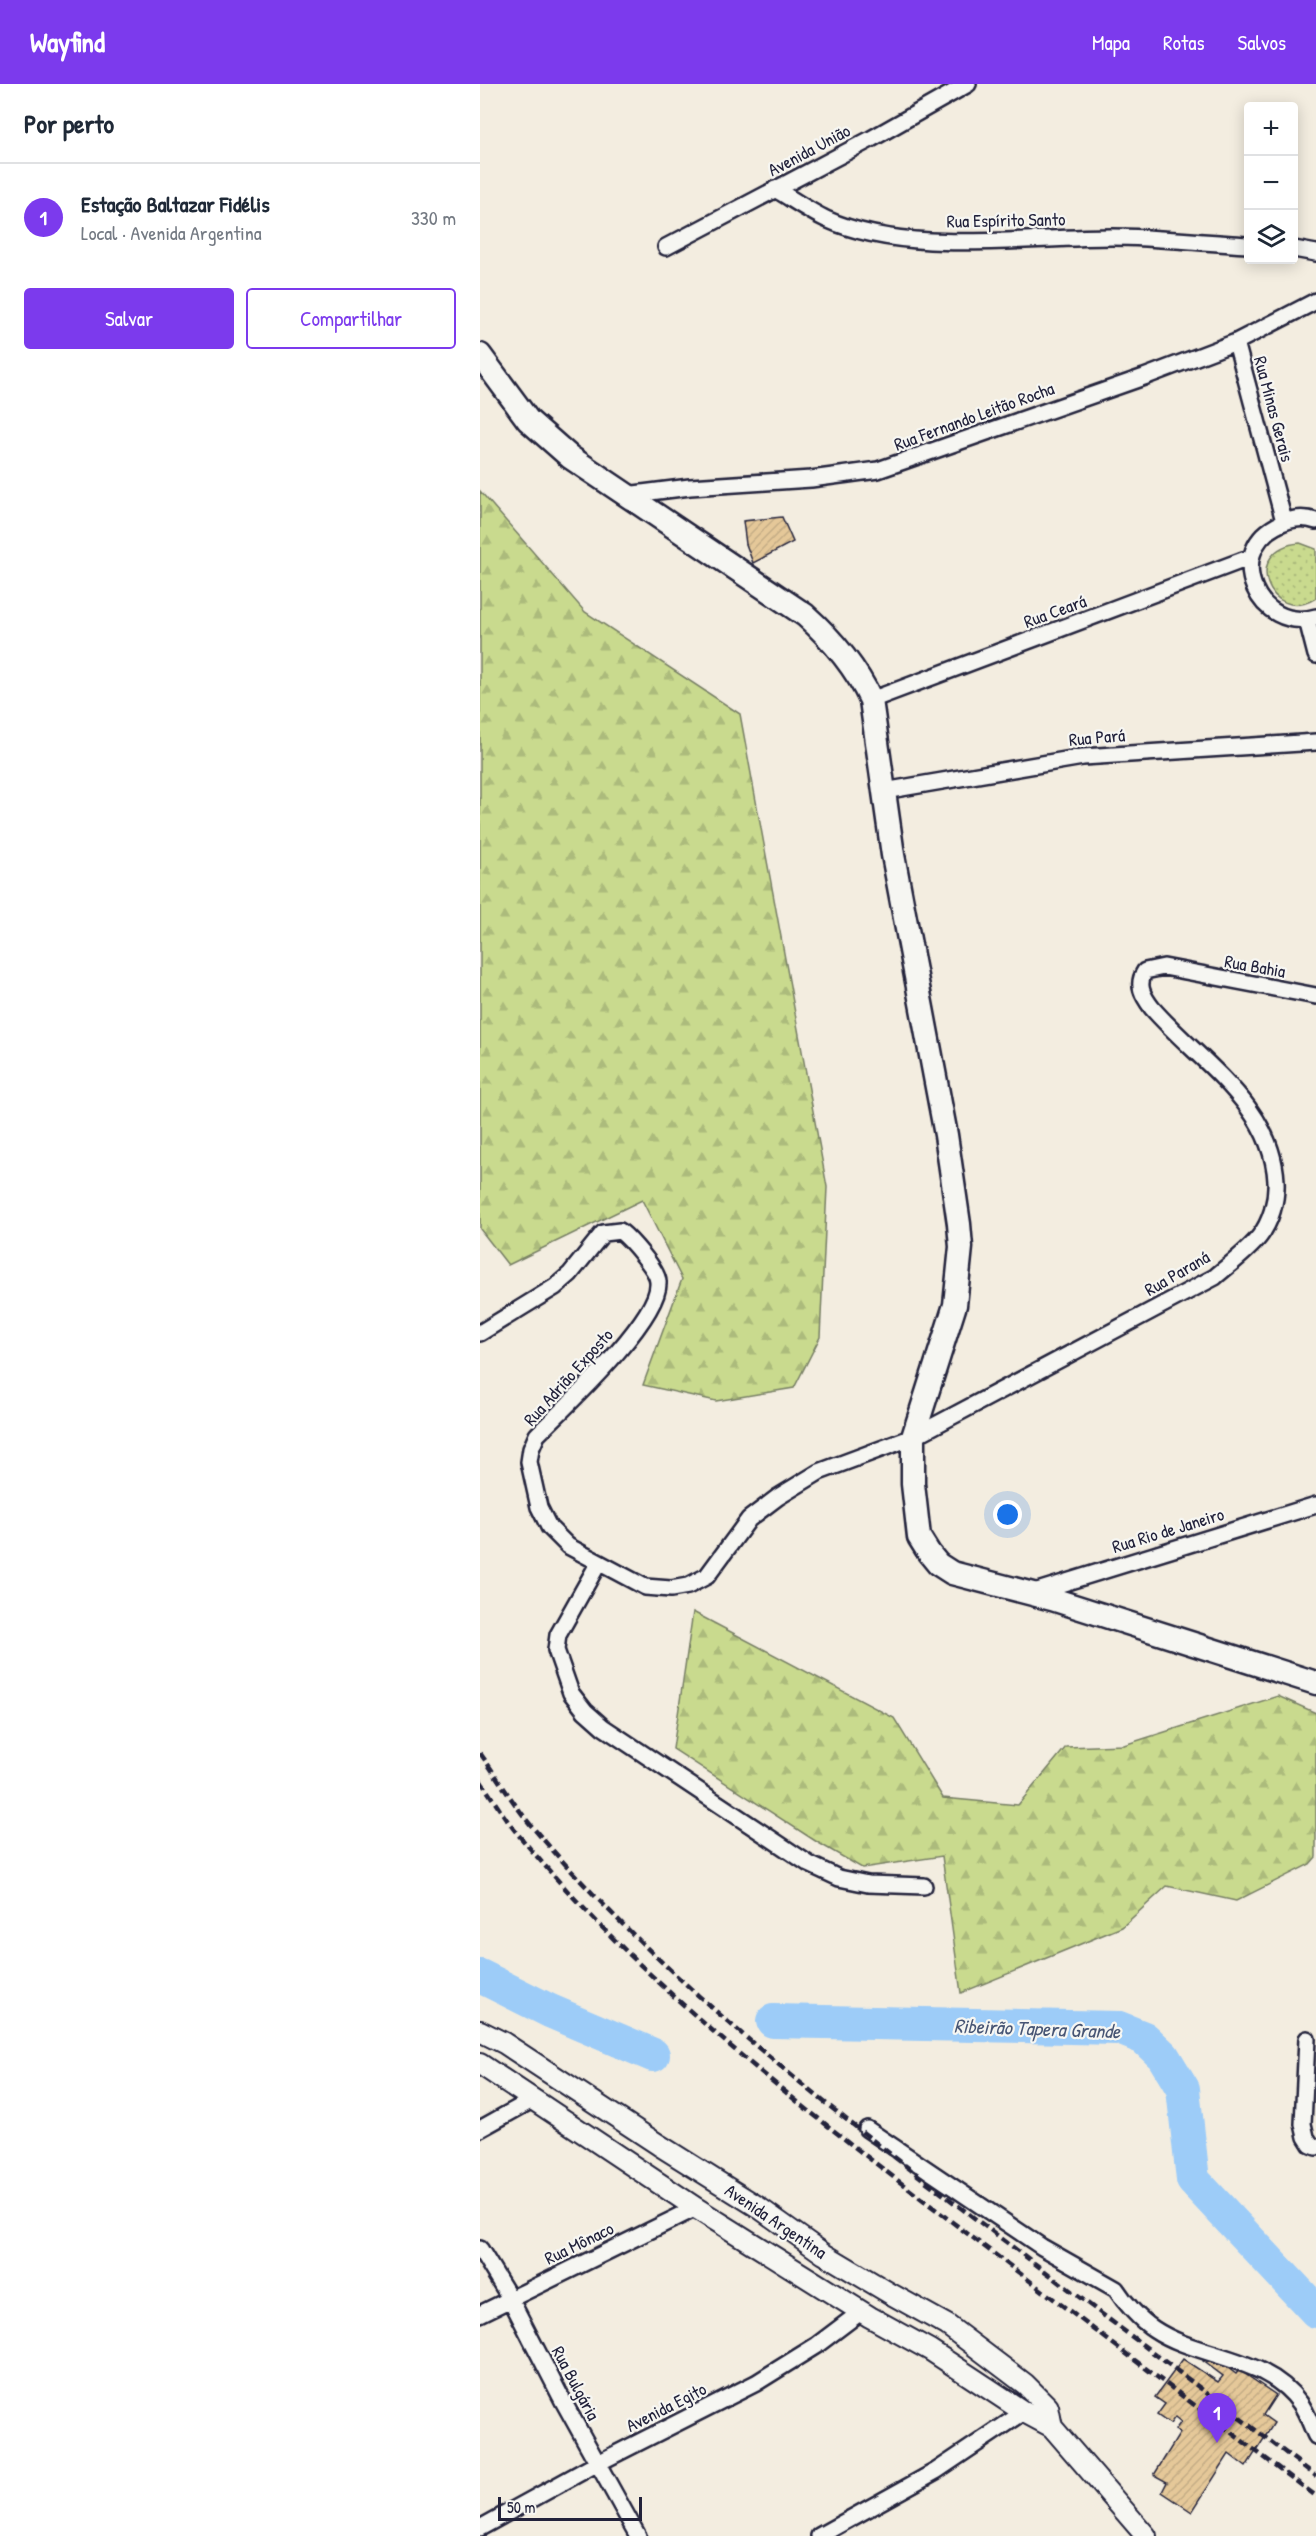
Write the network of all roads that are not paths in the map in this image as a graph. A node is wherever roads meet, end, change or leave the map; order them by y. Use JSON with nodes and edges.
{"nodes":[{"id":1,"x":968,"y":84,"type":"edge"},
{"id":2,"x":775,"y":189,"type":"junction"},
{"id":3,"x":1244,"y":245,"type":"edge"},
{"id":4,"x":666,"y":247,"type":"dead end"},
{"id":5,"x":1298,"y":250,"type":"edge"},
{"id":6,"x":1316,"y":253,"type":"edge"},
{"id":7,"x":1316,"y":301,"type":"edge"},
{"id":8,"x":1236,"y":342,"type":"junction"},
{"id":9,"x":480,"y":355,"type":"edge"},
{"id":10,"x":626,"y":495,"type":"junction"},
{"id":11,"x":1316,"y":520,"type":"edge"},
{"id":12,"x":1284,"y":521,"type":"junction"},
{"id":13,"x":1251,"y":557,"type":"junction"},
{"id":14,"x":1312,"y":619,"type":"edge"},
{"id":15,"x":1316,"y":656,"type":"edge"},
{"id":16,"x":871,"y":700,"type":"junction"},
{"id":17,"x":1316,"y":742,"type":"edge"},
{"id":18,"x":884,"y":792,"type":"junction"},
{"id":19,"x":1188,"y":973,"type":"joint"},
{"id":20,"x":1316,"y":996,"type":"edge"},
{"id":21,"x":480,"y":1334,"type":"edge"},
{"id":22,"x":913,"y":1437,"type":"junction"},
{"id":23,"x":1316,"y":1505,"type":"edge"},
{"id":24,"x":598,"y":1564,"type":"junction"},
{"id":25,"x":1031,"y":1593,"type":"junction"},
{"id":26,"x":1316,"y":1683,"type":"edge"},
{"id":27,"x":924,"y":1886,"type":"dead end"},
{"id":28,"x":480,"y":2031,"type":"edge"},
{"id":29,"x":1307,"y":2039,"type":"dead end"},
{"id":30,"x":480,"y":2064,"type":"edge"},
{"id":31,"x":534,"y":2099,"type":"junction"},
{"id":32,"x":480,"y":2129,"type":"edge"},
{"id":33,"x":867,"y":2129,"type":"dead end"},
{"id":34,"x":1316,"y":2147,"type":"edge"},
{"id":35,"x":696,"y":2208,"type":"junction"},
{"id":36,"x":480,"y":2249,"type":"edge"},
{"id":37,"x":510,"y":2298,"type":"junction"},
{"id":38,"x":862,"y":2311,"type":"junction"},
{"id":39,"x":927,"y":2313,"type":"junction"},
{"id":40,"x":480,"y":2314,"type":"edge"},
{"id":41,"x":947,"y":2325,"type":"junction"},
{"id":42,"x":905,"y":2335,"type":"junction"},
{"id":43,"x":930,"y":2350,"type":"junction"},
{"id":44,"x":1024,"y":2412,"type":"junction"},
{"id":45,"x":1052,"y":2427,"type":"junction"},
{"id":46,"x":1316,"y":2436,"type":"edge"},
{"id":47,"x":598,"y":2463,"type":"junction"},
{"id":48,"x":480,"y":2528,"type":"edge"},
{"id":49,"x":638,"y":2536,"type":"edge"},
{"id":50,"x":819,"y":2536,"type":"edge"},
{"id":51,"x":1146,"y":2536,"type":"edge"}],
"edges":[{"from":1,"to":2,"type":"street","name":"Avenida União"},
{"from":2,"to":3,"type":"street","name":"Rua Espírito Santo"},
{"from":2,"to":4,"type":"street","name":"Avenida União"},
{"from":5,"to":6,"type":"street"},
{"from":7,"to":8,"type":"street","name":"Rua Fernando Leitão Rocha"},
{"from":8,"to":10,"type":"street","name":"Rua Fernando Leitão Rocha"},
{"from":8,"to":12,"type":"street","name":"Rua Minas Gerais"},
{"from":9,"to":10,"type":"main road"},
{"from":10,"to":16,"type":"main road"},
{"from":11,"to":12,"type":"street"},
{"from":12,"to":13,"type":"street"},
{"from":13,"to":14,"type":"street"},
{"from":13,"to":16,"type":"street","name":"Rua Ceará"},
{"from":14,"to":15,"type":"street"},
{"from":16,"to":18,"type":"main road"},
{"from":17,"to":18,"type":"street","name":"Rua Pará"},
{"from":18,"to":22,"type":"main road"},
{"from":19,"to":20,"type":"street","name":"Rua Bahia"},
{"from":19,"to":22,"type":"street","name":"Rua Paraná"},
{"from":21,"to":24,"type":"street","name":"Rua Adrião Exposto"},
{"from":22,"to":24,"type":"street","name":"Rua Adrião Exposto"},
{"from":22,"to":25,"type":"main road"},
{"from":23,"to":25,"type":"street","name":"Rua Rio de Janeiro"},
{"from":24,"to":27,"type":"street"},
{"from":25,"to":26,"type":"main road"},
{"from":28,"to":39,"type":"street","name":"Avenida Argentina"},
{"from":29,"to":34,"type":"street"},
{"from":30,"to":31,"type":"street","name":"Avenida Argentina"},
{"from":31,"to":32,"type":"street"},
{"from":31,"to":35,"type":"street","name":"Avenida Argentina"},
{"from":33,"to":46,"type":"street"},
{"from":35,"to":37,"type":"street","name":"Rua Mônaco"},
{"from":35,"to":38,"type":"street","name":"Avenida Argentina"},
{"from":36,"to":37,"type":"street","name":"Rua Bulgária"},
{"from":37,"to":40,"type":"street","name":"Rua Mônaco"},
{"from":37,"to":47,"type":"street","name":"Rua Bulgária"},
{"from":38,"to":42,"type":"street","name":"Avenida Argentina"},
{"from":38,"to":47,"type":"street","name":"Avenida Egito"},
{"from":39,"to":41,"type":"street","name":"Avenida Argentina"},
{"from":39,"to":42,"type":"street"},
{"from":41,"to":43,"type":"street"},
{"from":41,"to":45,"type":"street","name":"Avenida Argentina"},
{"from":42,"to":43,"type":"street","name":"Avenida Argentina"},
{"from":43,"to":44,"type":"street","name":"Avenida Argentina"},
{"from":44,"to":45,"type":"street","name":"Avenida Argentina"},
{"from":44,"to":50,"type":"street"},
{"from":45,"to":51,"type":"street","name":"Avenida Argentina"},
{"from":47,"to":48,"type":"street","name":"Avenida Egito"},
{"from":47,"to":49,"type":"street","name":"Rua Bulgária"}]}
